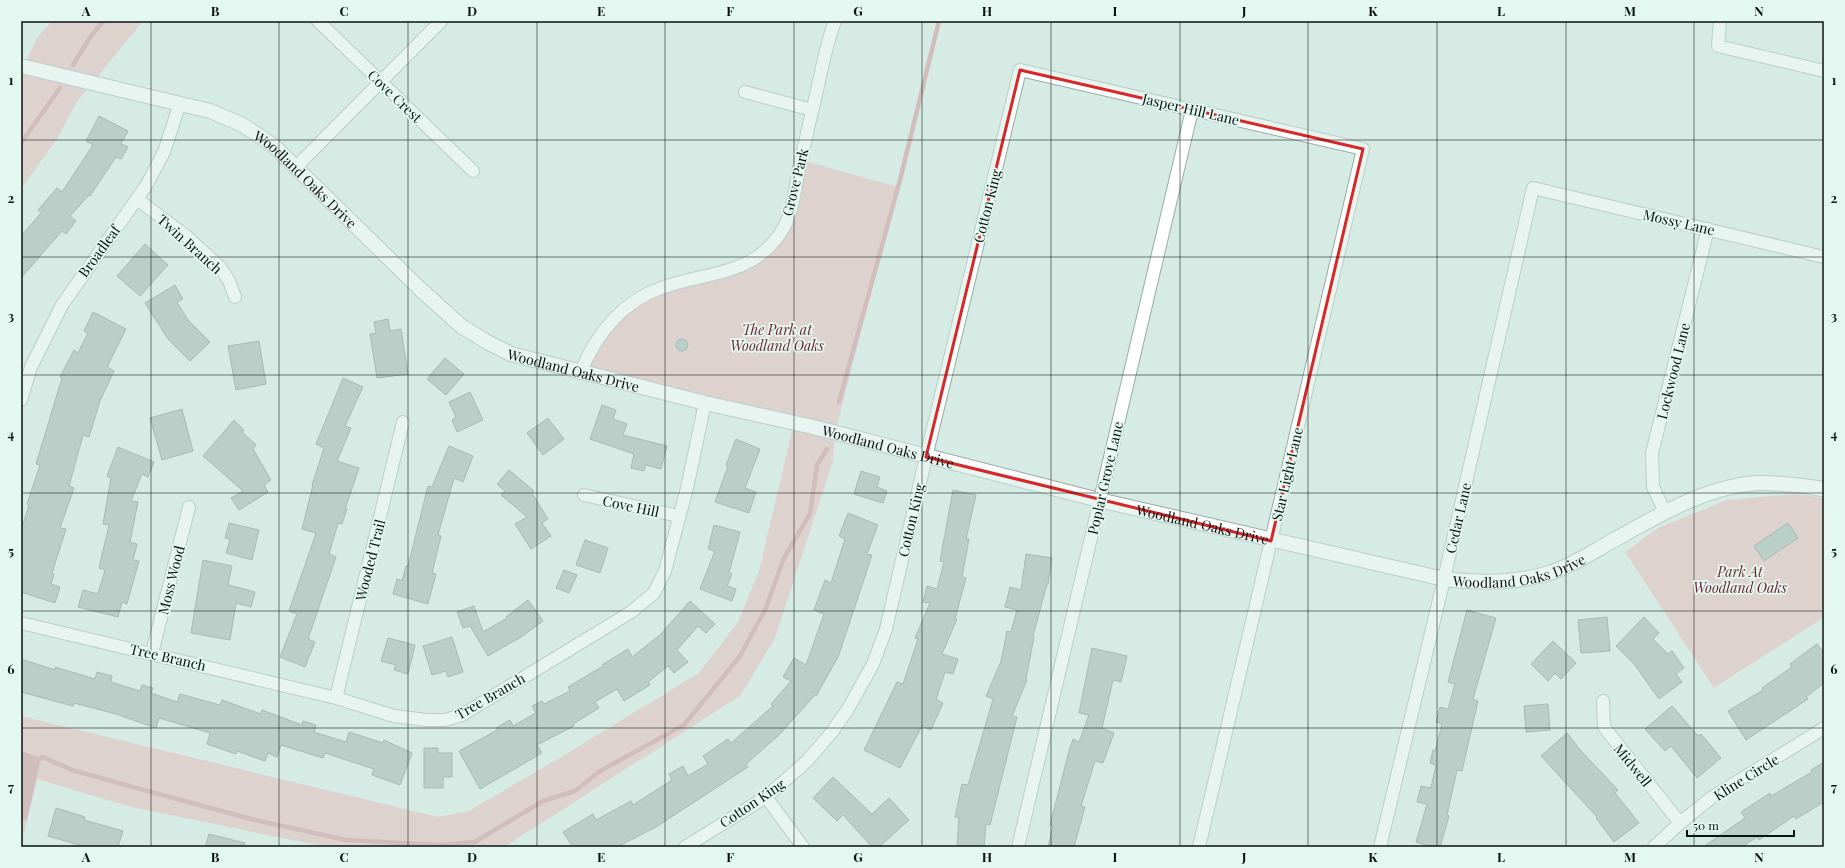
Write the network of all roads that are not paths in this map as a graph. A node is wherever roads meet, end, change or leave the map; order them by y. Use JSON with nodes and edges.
{"nodes":[{"id":1,"x":318,"y":21,"type":"edge"},
{"id":2,"x":441,"y":21,"type":"edge"},
{"id":3,"x":835,"y":21,"type":"edge"},
{"id":4,"x":1720,"y":21,"type":"edge"},
{"id":5,"x":21,"y":66,"type":"edge"},
{"id":6,"x":1020,"y":70,"type":"joint"},
{"id":7,"x":1824,"y":71,"type":"edge"},
{"id":8,"x":380,"y":81,"type":"junction"},
{"id":9,"x":745,"y":92,"type":"dead end"},
{"id":10,"x":180,"y":103,"type":"junction"},
{"id":11,"x":812,"y":110,"type":"junction"},
{"id":12,"x":1192,"y":110,"type":"junction"},
{"id":13,"x":1363,"y":149,"type":"joint"},
{"id":14,"x":296,"y":167,"type":"junction"},
{"id":15,"x":473,"y":171,"type":"dead end"},
{"id":16,"x":1533,"y":188,"type":"joint"},
{"id":17,"x":137,"y":199,"type":"junction"},
{"id":18,"x":1708,"y":229,"type":"junction"},
{"id":19,"x":1824,"y":257,"type":"edge"},
{"id":20,"x":235,"y":297,"type":"dead end"},
{"id":21,"x":580,"y":373,"type":"junction"},
{"id":22,"x":21,"y":400,"type":"edge"},
{"id":23,"x":705,"y":403,"type":"junction"},
{"id":24,"x":403,"y":422,"type":"dead end"},
{"id":25,"x":926,"y":457,"type":"junction"},
{"id":26,"x":1824,"y":489,"type":"edge"},
{"id":27,"x":584,"y":495,"type":"dead end"},
{"id":28,"x":1099,"y":500,"type":"junction"},
{"id":29,"x":189,"y":507,"type":"dead end"},
{"id":30,"x":1665,"y":512,"type":"junction"},
{"id":31,"x":678,"y":516,"type":"junction"},
{"id":32,"x":1271,"y":541,"type":"junction"},
{"id":33,"x":1444,"y":579,"type":"junction"},
{"id":34,"x":21,"y":622,"type":"edge"},
{"id":35,"x":152,"y":654,"type":"junction"},
{"id":36,"x":336,"y":698,"type":"junction"},
{"id":37,"x":1603,"y":701,"type":"dead end"},
{"id":38,"x":1824,"y":728,"type":"edge"},
{"id":39,"x":766,"y":796,"type":"junction"},
{"id":40,"x":1680,"y":823,"type":"junction"},
{"id":41,"x":685,"y":847,"type":"edge"},
{"id":42,"x":803,"y":847,"type":"edge"},
{"id":43,"x":1018,"y":847,"type":"edge"},
{"id":44,"x":1199,"y":847,"type":"edge"},
{"id":45,"x":1380,"y":847,"type":"edge"},
{"id":46,"x":1654,"y":847,"type":"edge"}],
"edges":[{"from":1,"to":8,"type":"street","name":"Cove Crest"},
{"from":2,"to":8,"type":"street"},
{"from":3,"to":11,"type":"street","name":"Grove Park"},
{"from":4,"to":7,"type":"street"},
{"from":5,"to":10,"type":"street","name":"Woodland Oaks Drive"},
{"from":6,"to":12,"type":"street","name":"Jasper Hill Lane"},
{"from":6,"to":25,"type":"street","name":"Cotton King"},
{"from":8,"to":14,"type":"street"},
{"from":8,"to":15,"type":"street","name":"Cove Crest"},
{"from":9,"to":11,"type":"street"},
{"from":10,"to":14,"type":"street","name":"Woodland Oaks Drive"},
{"from":10,"to":17,"type":"street","name":"Broadleaf"},
{"from":11,"to":21,"type":"street","name":"Grove Park"},
{"from":12,"to":13,"type":"street","name":"Jasper Hill Lane"},
{"from":12,"to":28,"type":"street","name":"Poplar Grove Lane"},
{"from":13,"to":32,"type":"street","name":"Star Light Lane"},
{"from":14,"to":21,"type":"street","name":"Woodland Oaks Drive"},
{"from":16,"to":18,"type":"street","name":"Mossy Lane"},
{"from":16,"to":33,"type":"street","name":"Cedar Lane"},
{"from":17,"to":20,"type":"street","name":"Twin Branch"},
{"from":17,"to":22,"type":"street","name":"Broadleaf"},
{"from":18,"to":19,"type":"street","name":"Mossy Lane"},
{"from":18,"to":30,"type":"street","name":"Lockwood Lane"},
{"from":21,"to":23,"type":"street","name":"Woodland Oaks Drive"},
{"from":23,"to":25,"type":"street","name":"Woodland Oaks Drive"},
{"from":23,"to":31,"type":"street","name":"Tree Branch"},
{"from":24,"to":36,"type":"street","name":"Wooded Trail"},
{"from":25,"to":28,"type":"street","name":"Woodland Oaks Drive"},
{"from":25,"to":39,"type":"street","name":"Cotton King"},
{"from":26,"to":30,"type":"street","name":"Woodland Oaks Drive"},
{"from":27,"to":31,"type":"street","name":"Cove Hill"},
{"from":28,"to":32,"type":"street","name":"Woodland Oaks Drive"},
{"from":28,"to":43,"type":"street","name":"Poplar Grove Lane"},
{"from":29,"to":35,"type":"street","name":"Moss Wood"},
{"from":30,"to":33,"type":"street","name":"Woodland Oaks Drive"},
{"from":31,"to":36,"type":"street","name":"Tree Branch"},
{"from":32,"to":33,"type":"street","name":"Woodland Oaks Drive"},
{"from":32,"to":44,"type":"street","name":"Star Light Lane"},
{"from":33,"to":45,"type":"street","name":"Cedar Lane"},
{"from":34,"to":35,"type":"street","name":"Tree Branch"},
{"from":35,"to":36,"type":"street","name":"Tree Branch"},
{"from":37,"to":40,"type":"street","name":"Midwell"},
{"from":38,"to":40,"type":"street","name":"Kline Circle"},
{"from":39,"to":41,"type":"street","name":"Cotton King"},
{"from":39,"to":42,"type":"street"},
{"from":40,"to":46,"type":"street","name":"Kline Circle"}]}
